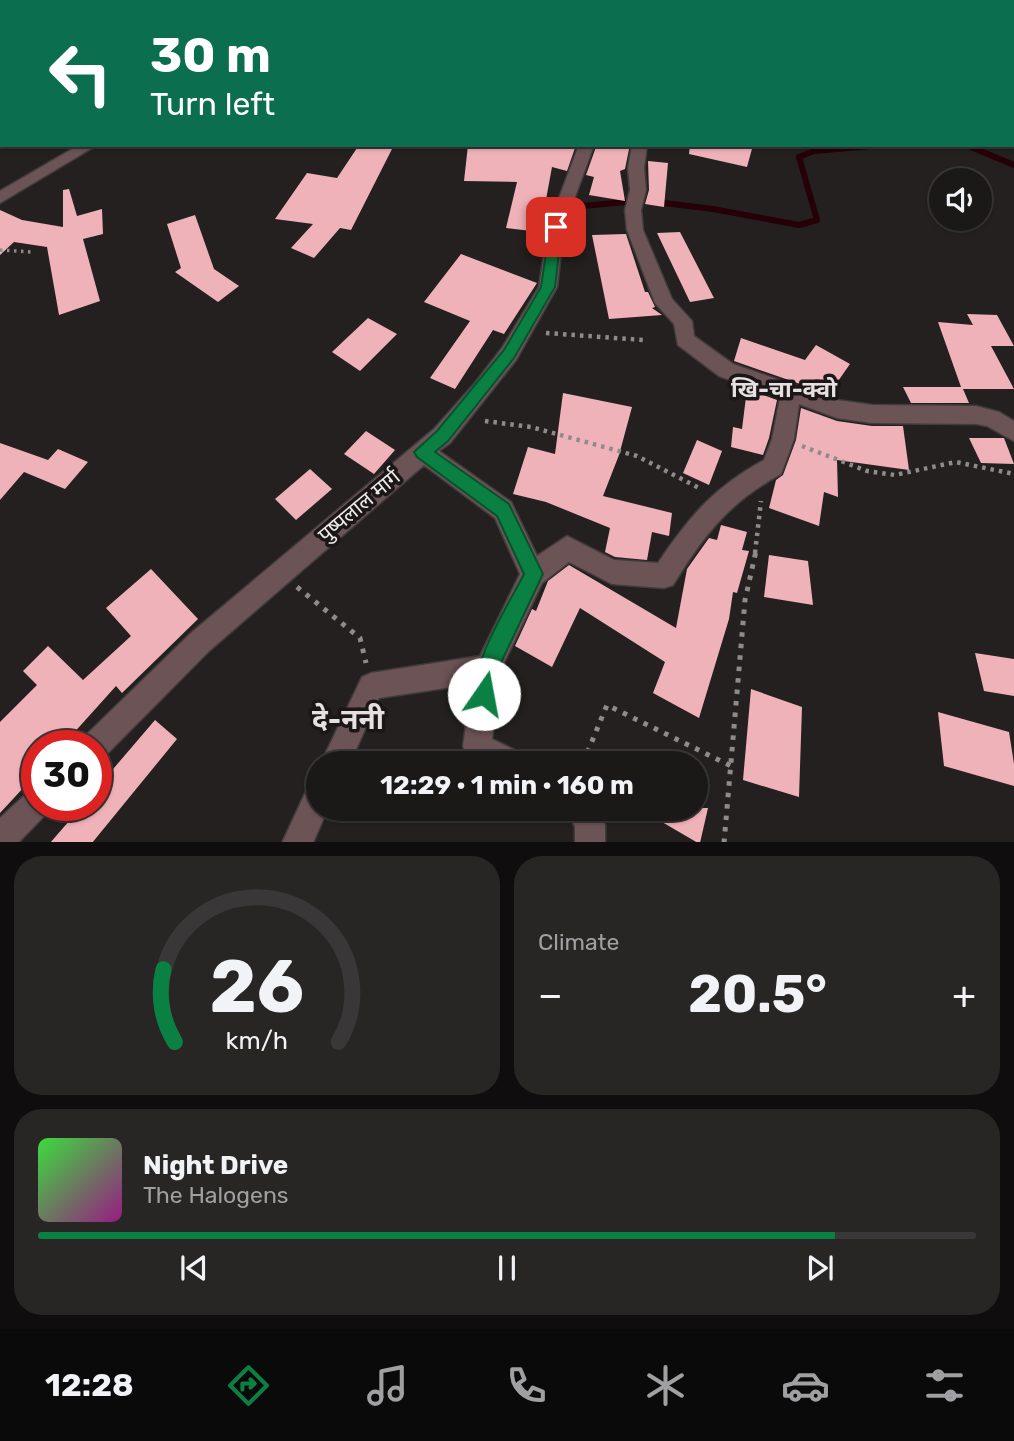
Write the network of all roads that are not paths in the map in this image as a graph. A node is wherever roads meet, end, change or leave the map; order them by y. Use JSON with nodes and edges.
{"nodes":[{"id":1,"x":87,"y":147,"type":"edge"},
{"id":2,"x":586,"y":147,"type":"edge"},
{"id":3,"x":640,"y":147,"type":"edge"},
{"id":4,"x":0,"y":198,"type":"edge"},
{"id":5,"x":791,"y":393,"type":"junction"},
{"id":6,"x":1014,"y":432,"type":"edge"},
{"id":7,"x":423,"y":452,"type":"junction"},
{"id":8,"x":533,"y":574,"type":"junction"},
{"id":9,"x":488,"y":668,"type":"junction"},
{"id":10,"x":111,"y":730,"type":"edge"},
{"id":11,"x":341,"y":751,"type":"edge"},
{"id":12,"x":487,"y":751,"type":"edge"},
{"id":13,"x":21,"y":819,"type":"edge"},
{"id":14,"x":307,"y":821,"type":"edge"},
{"id":15,"x":588,"y":821,"type":"edge"},
{"id":16,"x":0,"y":839,"type":"edge"},
{"id":17,"x":297,"y":842,"type":"edge"},
{"id":18,"x":590,"y":842,"type":"edge"}],
"edges":[{"from":1,"to":4,"type":"street"},
{"from":2,"to":7,"type":"street","name":"पुष्पलाल मार्ग"},
{"from":3,"to":5,"type":"street"},
{"from":5,"to":6,"type":"street"},
{"from":5,"to":8,"type":"street"},
{"from":7,"to":8,"type":"street"},
{"from":7,"to":10,"type":"street","name":"पुष्पलाल मार्ग"},
{"from":8,"to":9,"type":"street"},
{"from":9,"to":11,"type":"street"},
{"from":9,"to":12,"type":"street"},
{"from":13,"to":16,"type":"street"},
{"from":14,"to":17,"type":"street"},
{"from":15,"to":18,"type":"street"}]}
